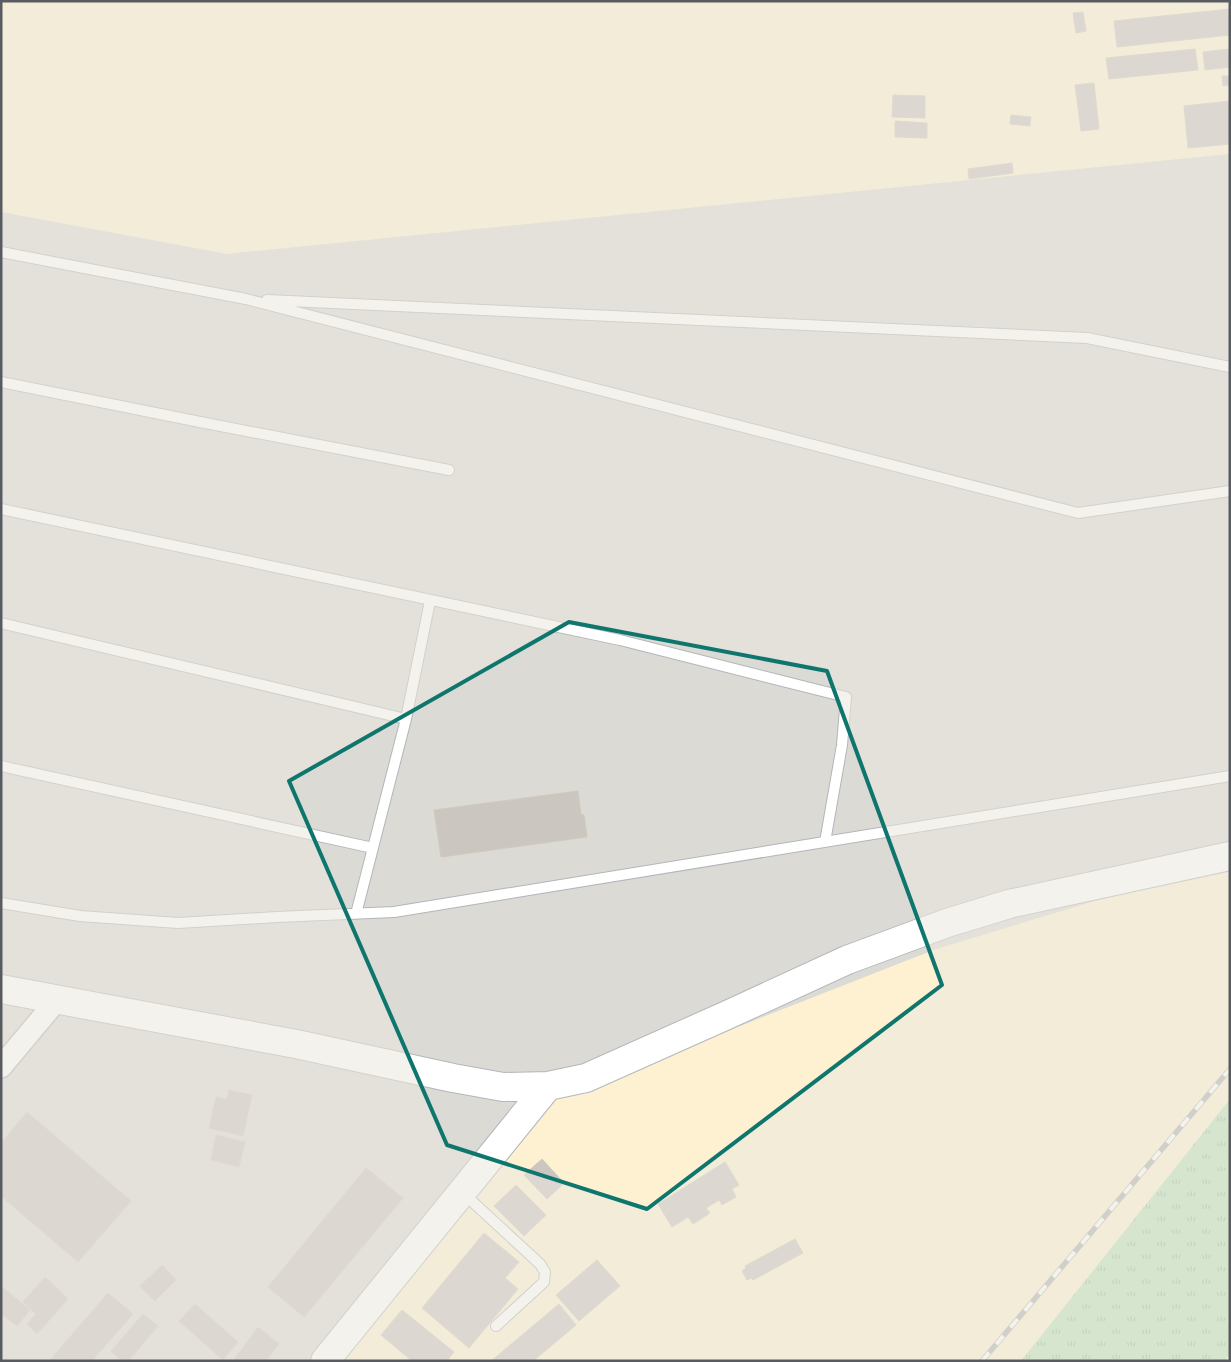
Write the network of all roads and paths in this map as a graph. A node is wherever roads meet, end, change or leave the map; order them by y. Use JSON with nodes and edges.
{"nodes":[{"id":1,"x":1,"y":252,"type":"edge"},
{"id":2,"x":246,"y":299,"type":"junction"},
{"id":3,"x":1230,"y":367,"type":"edge"},
{"id":4,"x":1,"y":382,"type":"edge"},
{"id":5,"x":449,"y":470,"type":"dead end"},
{"id":6,"x":1230,"y":491,"type":"edge"},
{"id":7,"x":1,"y":509,"type":"edge"},
{"id":8,"x":430,"y":601,"type":"junction"},
{"id":9,"x":1,"y":622,"type":"edge"},
{"id":10,"x":406,"y":719,"type":"junction"},
{"id":11,"x":1,"y":766,"type":"edge"},
{"id":12,"x":1230,"y":776,"type":"edge"},
{"id":13,"x":825,"y":842,"type":"junction"},
{"id":14,"x":373,"y":848,"type":"junction"},
{"id":15,"x":1230,"y":856,"type":"edge"},
{"id":16,"x":1,"y":903,"type":"edge"},
{"id":17,"x":356,"y":914,"type":"junction"},
{"id":18,"x":1,"y":990,"type":"edge"},
{"id":19,"x":57,"y":1000,"type":"junction"},
{"id":20,"x":1,"y":1067,"type":"edge"},
{"id":21,"x":548,"y":1086,"type":"junction"},
{"id":22,"x":462,"y":1192,"type":"junction"},
{"id":23,"x":496,"y":1326,"type":"dead end"},
{"id":24,"x":326,"y":1361,"type":"edge"}],
"edges":[{"from":1,"to":2,"type":"lane"},
{"from":2,"to":3,"type":"lane"},
{"from":2,"to":6,"type":"lane"},
{"from":4,"to":5,"type":"lane"},
{"from":7,"to":8,"type":"lane"},
{"from":8,"to":10,"type":"lane"},
{"from":8,"to":13,"type":"lane"},
{"from":9,"to":10,"type":"lane"},
{"from":10,"to":14,"type":"lane"},
{"from":11,"to":14,"type":"lane"},
{"from":12,"to":13,"type":"lane"},
{"from":13,"to":17,"type":"lane"},
{"from":14,"to":17,"type":"lane"},
{"from":15,"to":21,"type":"main road"},
{"from":16,"to":17,"type":"lane"},
{"from":18,"to":19,"type":"main road"},
{"from":19,"to":20,"type":"street"},
{"from":19,"to":21,"type":"main road"},
{"from":21,"to":22,"type":"main road"},
{"from":22,"to":23,"type":"lane"},
{"from":22,"to":24,"type":"main road"}]}
